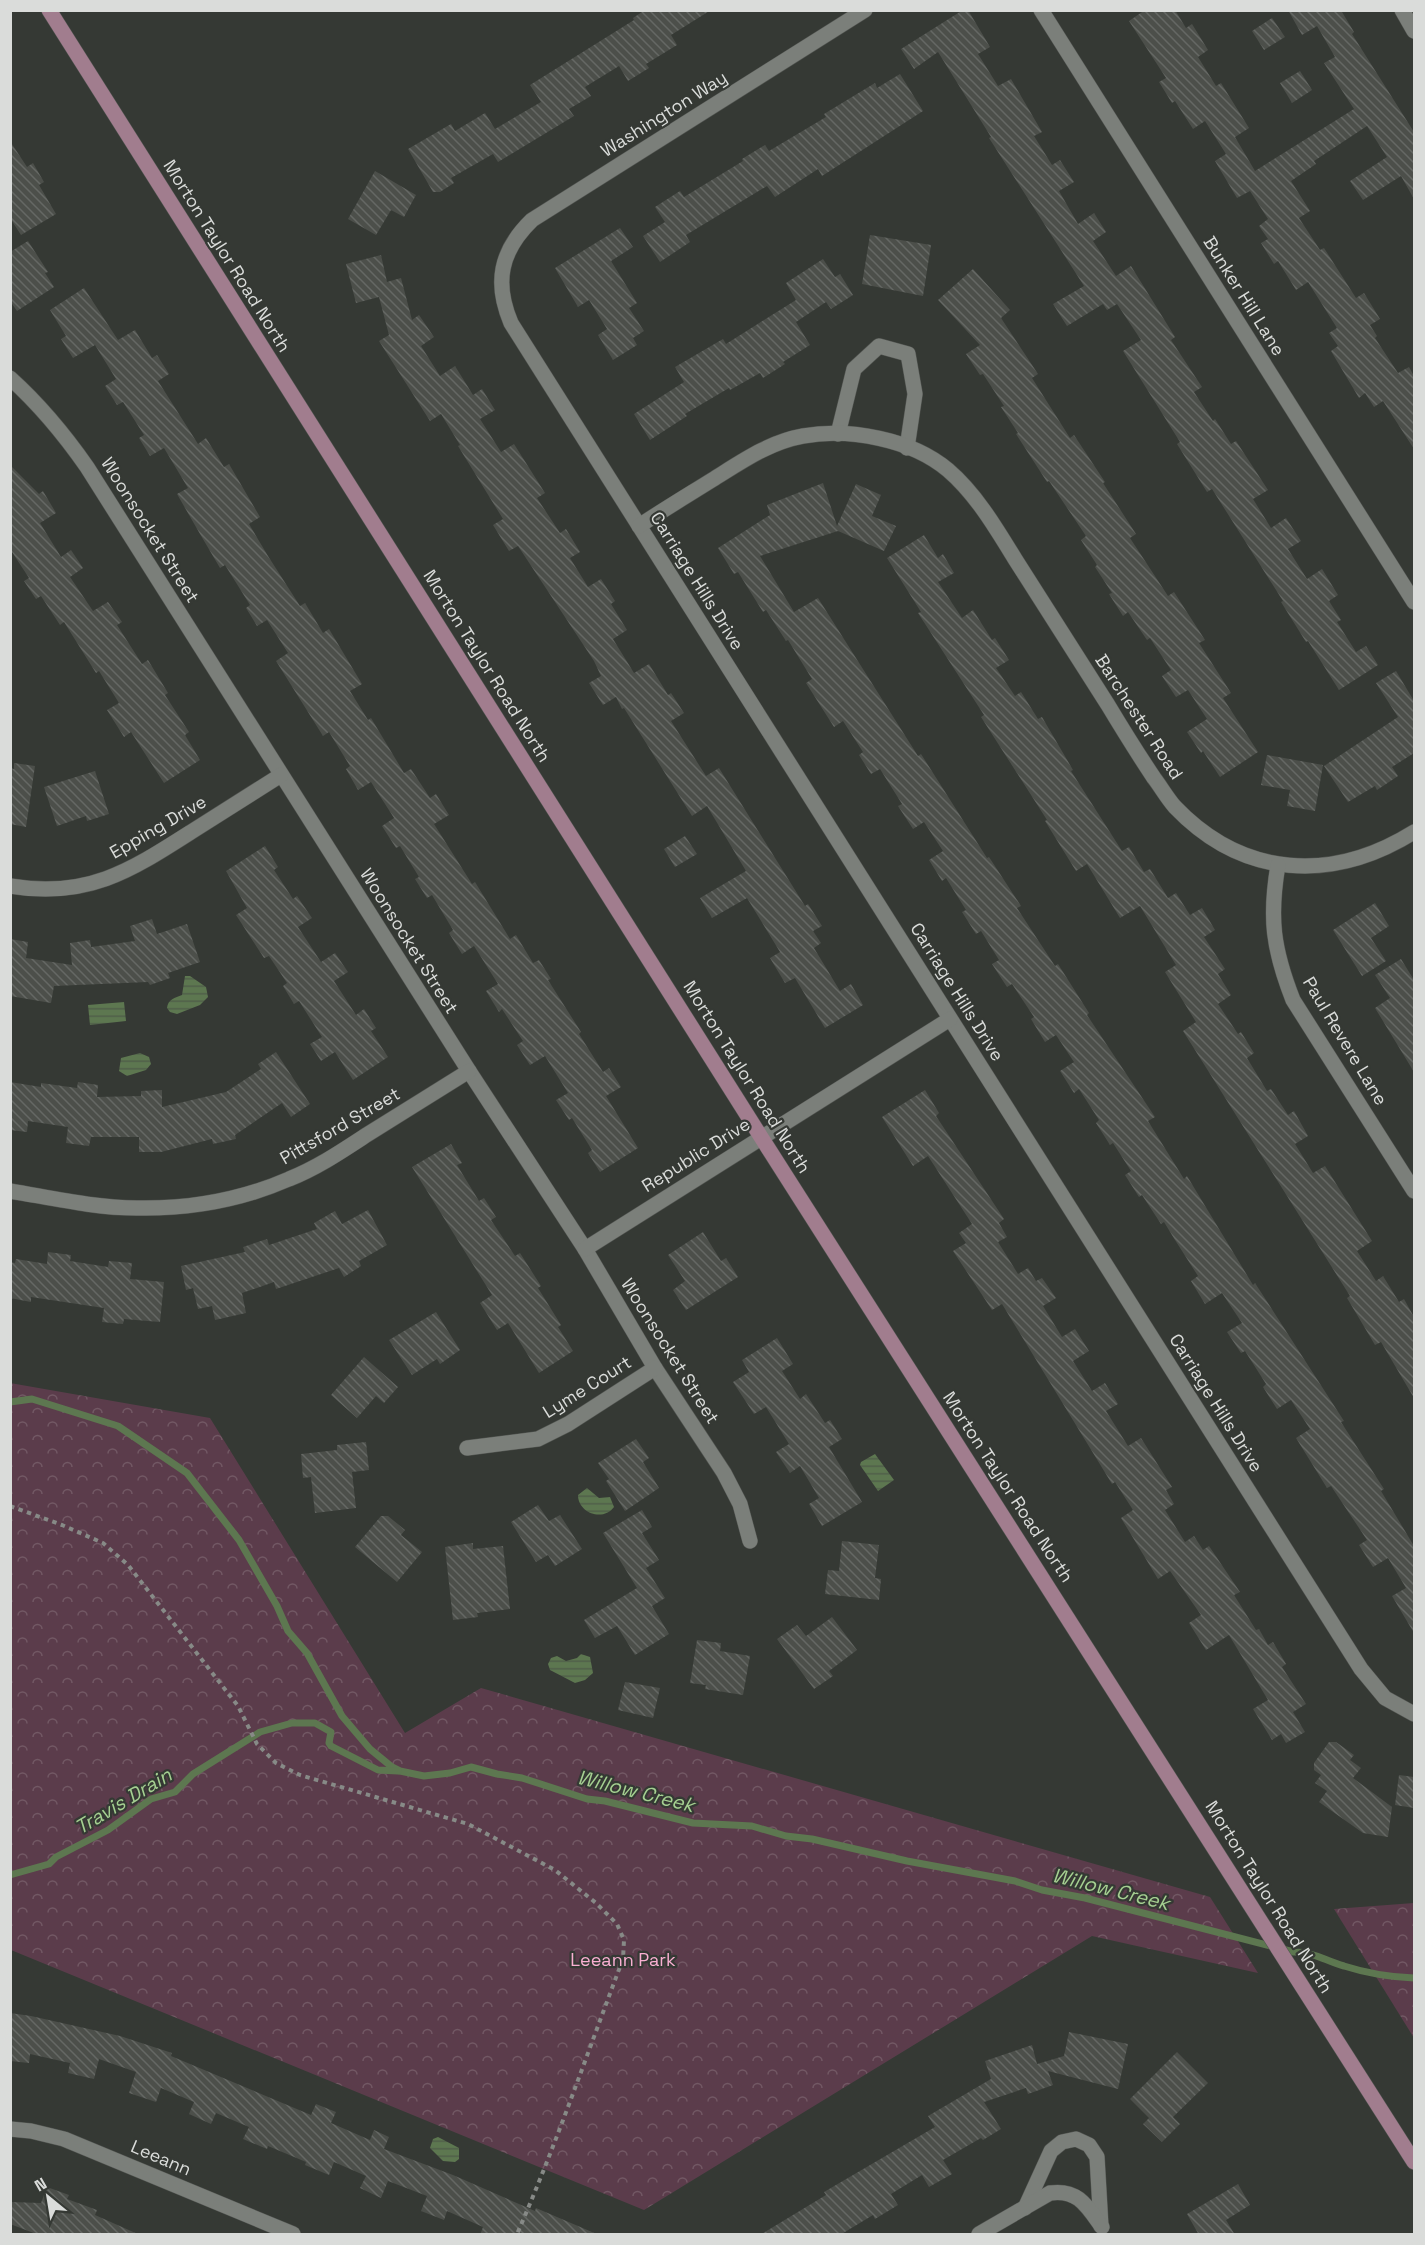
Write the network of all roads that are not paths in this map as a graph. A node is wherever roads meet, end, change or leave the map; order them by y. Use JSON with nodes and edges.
{"nodes":[{"id":1,"x":49,"y":10,"type":"edge"},
{"id":2,"x":865,"y":10,"type":"edge"},
{"id":3,"x":1041,"y":10,"type":"edge"},
{"id":4,"x":1402,"y":10,"type":"edge"},
{"id":5,"x":1414,"y":31,"type":"edge"},
{"id":6,"x":502,"y":269,"type":"joint"},
{"id":7,"x":10,"y":378,"type":"edge"},
{"id":8,"x":838,"y":434,"type":"junction"},
{"id":9,"x":907,"y":448,"type":"junction"},
{"id":10,"x":639,"y":526,"type":"junction"},
{"id":11,"x":1414,"y":602,"type":"edge"},
{"id":12,"x":281,"y":775,"type":"junction"},
{"id":13,"x":1414,"y":832,"type":"edge"},
{"id":14,"x":1278,"y":865,"type":"junction"},
{"id":15,"x":10,"y":886,"type":"edge"},
{"id":16,"x":950,"y":1019,"type":"junction"},
{"id":17,"x":469,"y":1071,"type":"junction"},
{"id":18,"x":761,"y":1137,"type":"junction"},
{"id":19,"x":10,"y":1191,"type":"edge"},
{"id":20,"x":1414,"y":1191,"type":"edge"},
{"id":21,"x":585,"y":1249,"type":"junction"},
{"id":22,"x":655,"y":1368,"type":"junction"},
{"id":23,"x":467,"y":1448,"type":"dead end"},
{"id":24,"x":750,"y":1541,"type":"dead end"},
{"id":25,"x":1414,"y":1714,"type":"edge"},
{"id":26,"x":10,"y":2129,"type":"edge"},
{"id":27,"x":1414,"y":2162,"type":"edge"},
{"id":28,"x":1025,"y":2208,"type":"junction"},
{"id":29,"x":1104,"y":2230,"type":"edge"},
{"id":30,"x":293,"y":2235,"type":"edge"},
{"id":31,"x":979,"y":2235,"type":"edge"}],
"edges":[{"from":1,"to":18,"type":"street","name":"Morton Taylor Road North"},
{"from":2,"to":6,"type":"street","name":"Washington Way"},
{"from":3,"to":11,"type":"street","name":"Bunker Hill Lane"},
{"from":4,"to":5,"type":"street"},
{"from":6,"to":10,"type":"street","name":"Carriage Hills Drive"},
{"from":7,"to":12,"type":"street","name":"Woonsocket Street"},
{"from":8,"to":9,"type":"street","name":"Barchester Road"},
{"from":8,"to":9,"type":"street"},
{"from":8,"to":10,"type":"street","name":"Barchester Road"},
{"from":9,"to":14,"type":"street","name":"Barchester Road"},
{"from":10,"to":16,"type":"street","name":"Carriage Hills Drive"},
{"from":12,"to":15,"type":"street","name":"Epping Drive"},
{"from":12,"to":17,"type":"street","name":"Woonsocket Street"},
{"from":13,"to":14,"type":"street","name":"Barchester Road"},
{"from":14,"to":20,"type":"street","name":"Paul Revere Lane"},
{"from":16,"to":18,"type":"street","name":"Republic Drive"},
{"from":16,"to":25,"type":"street","name":"Carriage Hills Drive"},
{"from":17,"to":19,"type":"street","name":"Pittsford Street"},
{"from":17,"to":21,"type":"street","name":"Woonsocket Street"},
{"from":18,"to":21,"type":"street","name":"Republic Drive"},
{"from":18,"to":27,"type":"street","name":"Morton Taylor Road North"},
{"from":21,"to":22,"type":"street","name":"Woonsocket Street"},
{"from":22,"to":23,"type":"street","name":"Lyme Court"},
{"from":22,"to":24,"type":"street","name":"Woonsocket Street"},
{"from":26,"to":30,"type":"street","name":"Leeann"},
{"from":28,"to":29,"type":"street"},
{"from":28,"to":29,"type":"street"},
{"from":28,"to":31,"type":"street"}]}
